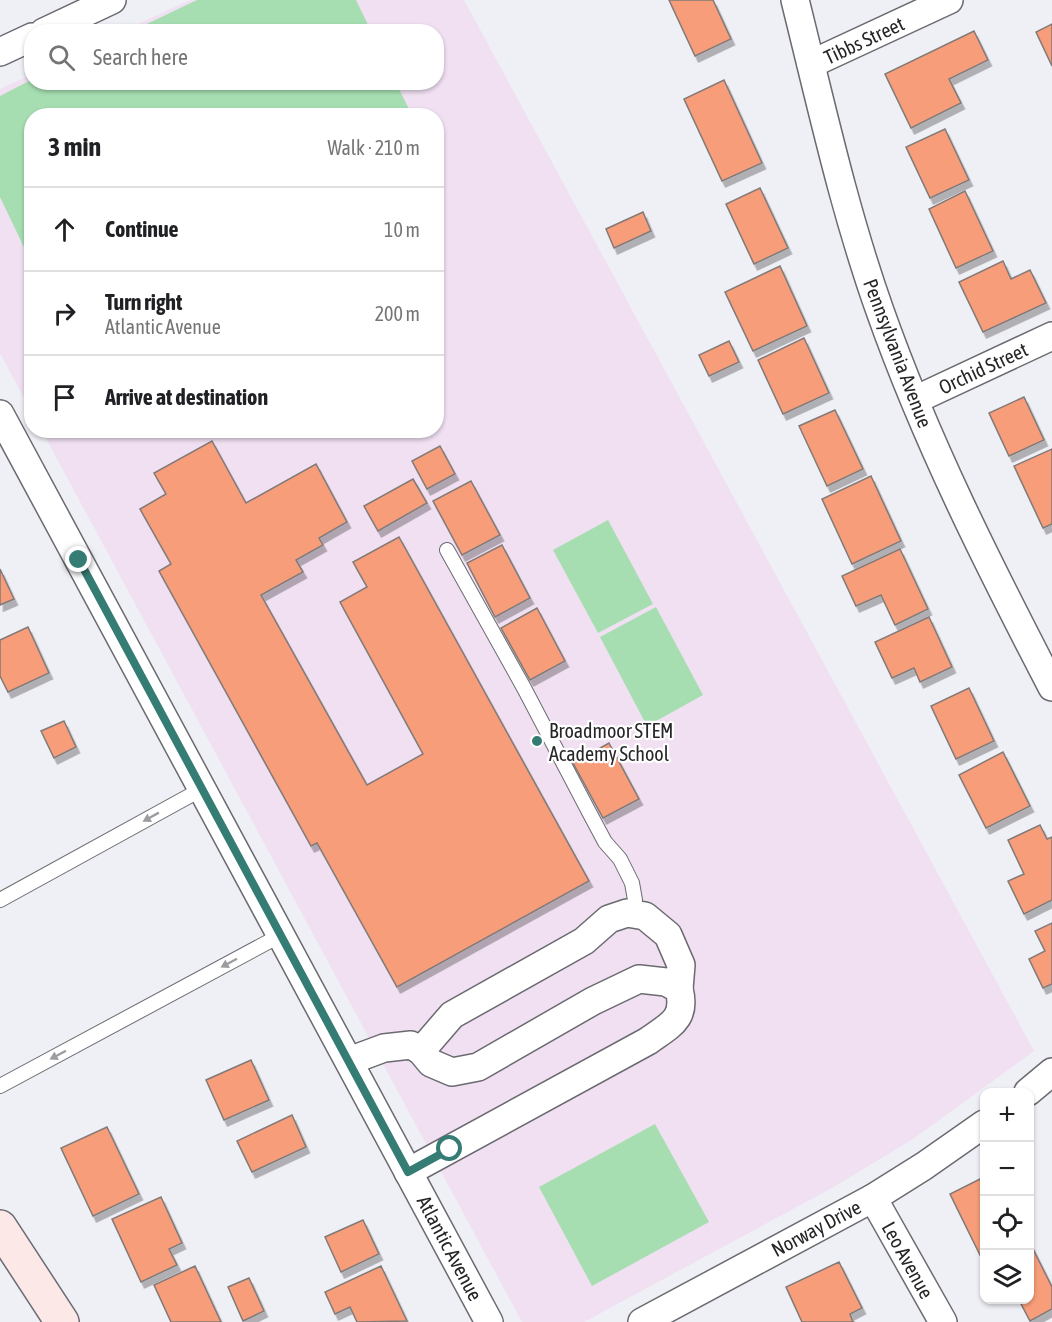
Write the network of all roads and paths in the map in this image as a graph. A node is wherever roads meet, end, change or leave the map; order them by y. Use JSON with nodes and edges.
{"nodes":[{"id":1,"x":111,"y":0,"type":"edge"},
{"id":2,"x":795,"y":0,"type":"edge"},
{"id":3,"x":949,"y":0,"type":"edge"},
{"id":4,"x":61,"y":24,"type":"edge"},
{"id":5,"x":24,"y":42,"type":"edge"},
{"id":6,"x":0,"y":52,"type":"edge"},
{"id":7,"x":812,"y":64,"type":"junction"},
{"id":8,"x":1052,"y":336,"type":"edge"},
{"id":9,"x":915,"y":400,"type":"junction"},
{"id":10,"x":0,"y":414,"type":"edge"},
{"id":11,"x":447,"y":550,"type":"dead end"},
{"id":12,"x":1052,"y":687,"type":"edge"},
{"id":13,"x":202,"y":789,"type":"junction"},
{"id":14,"x":0,"y":900,"type":"edge"},
{"id":15,"x":633,"y":914,"type":"junction"},
{"id":16,"x":281,"y":935,"type":"junction"},
{"id":17,"x":679,"y":989,"type":"junction"},
{"id":18,"x":421,"y":1051,"type":"junction"},
{"id":19,"x":349,"y":1061,"type":"junction"},
{"id":20,"x":1052,"y":1072,"type":"edge"},
{"id":21,"x":0,"y":1086,"type":"edge"},
{"id":22,"x":1033,"y":1088,"type":"edge"},
{"id":23,"x":980,"y":1127,"type":"edge"},
{"id":24,"x":408,"y":1172,"type":"junction"},
{"id":25,"x":873,"y":1198,"type":"junction"},
{"id":26,"x":0,"y":1227,"type":"edge"},
{"id":27,"x":62,"y":1322,"type":"edge"},
{"id":28,"x":489,"y":1322,"type":"edge"},
{"id":29,"x":642,"y":1322,"type":"edge"},
{"id":30,"x":943,"y":1322,"type":"edge"}],
"edges":[{"from":1,"to":4,"type":"street"},
{"from":2,"to":7,"type":"street","name":"Pennsylvania Avenue"},
{"from":3,"to":7,"type":"street","name":"Tibbs Street"},
{"from":5,"to":6,"type":"street"},
{"from":7,"to":9,"type":"street","name":"Pennsylvania Avenue"},
{"from":8,"to":9,"type":"street","name":"Orchid Street"},
{"from":9,"to":12,"type":"street","name":"Pennsylvania Avenue"},
{"from":10,"to":13,"type":"street","name":"Atlantic Avenue"},
{"from":11,"to":15,"type":"lane"},
{"from":13,"to":14,"type":"lane","one_way":true},
{"from":13,"to":16,"type":"street","name":"Atlantic Avenue"},
{"from":15,"to":17,"type":"street"},
{"from":15,"to":18,"type":"street"},
{"from":16,"to":19,"type":"street","name":"Atlantic Avenue"},
{"from":16,"to":21,"type":"lane","one_way":true},
{"from":17,"to":18,"type":"street"},
{"from":17,"to":24,"type":"street"},
{"from":18,"to":19,"type":"street"},
{"from":19,"to":24,"type":"street","name":"Atlantic Avenue"},
{"from":20,"to":22,"type":"street"},
{"from":23,"to":25,"type":"street","name":"Norway Drive"},
{"from":24,"to":28,"type":"street","name":"Atlantic Avenue"},
{"from":25,"to":29,"type":"street","name":"Norway Drive"},
{"from":25,"to":30,"type":"street","name":"Leo Avenue"},
{"from":26,"to":27,"type":"street"}]}
